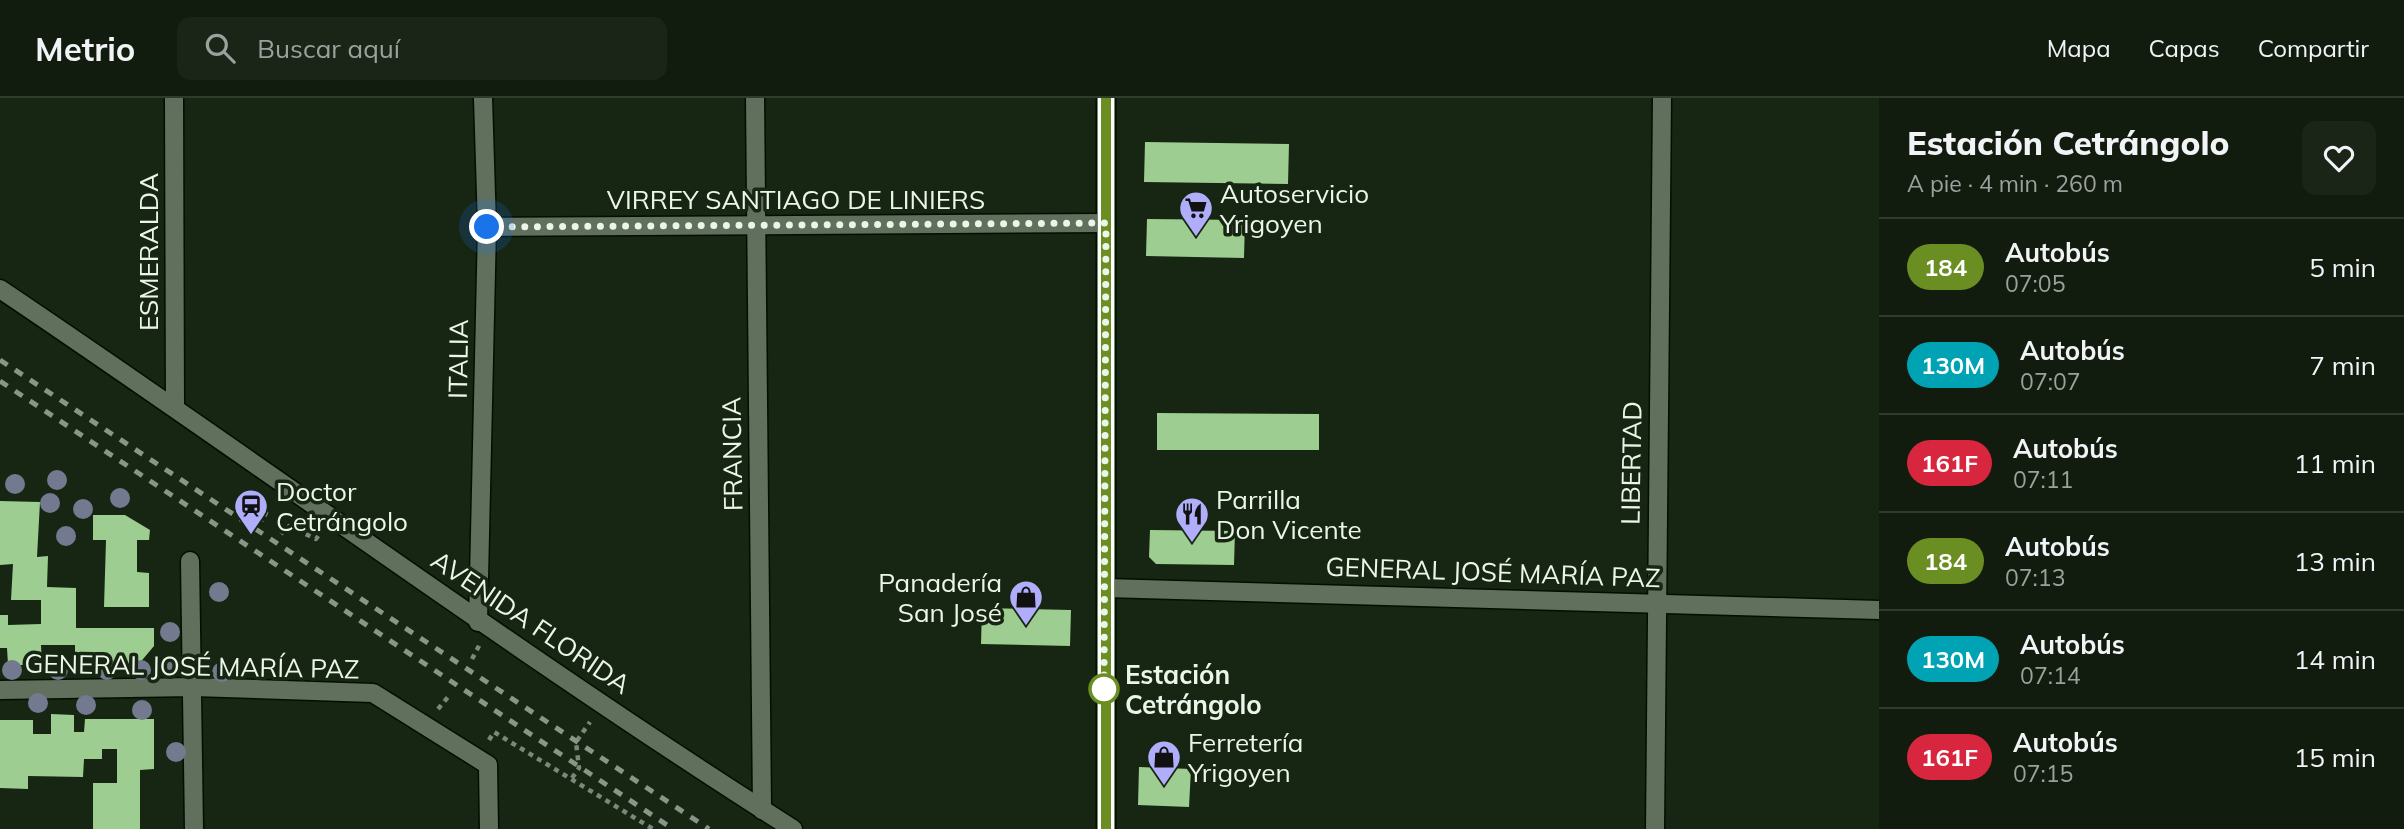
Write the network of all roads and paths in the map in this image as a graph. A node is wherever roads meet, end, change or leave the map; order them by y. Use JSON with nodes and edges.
{"nodes":[{"id":1,"x":174,"y":98,"type":"edge"},
{"id":2,"x":483,"y":98,"type":"edge"},
{"id":3,"x":755,"y":98,"type":"edge"},
{"id":4,"x":1106,"y":98,"type":"edge"},
{"id":5,"x":1662,"y":98,"type":"edge"},
{"id":6,"x":1106,"y":223,"type":"junction"},
{"id":7,"x":487,"y":227,"type":"junction"},
{"id":8,"x":755,"y":227,"type":"junction"},
{"id":9,"x":0,"y":289,"type":"edge"},
{"id":10,"x":175,"y":406,"type":"junction"},
{"id":11,"x":251,"y":506,"type":"dead end"},
{"id":12,"x":262,"y":521,"type":"dead end"},
{"id":13,"x":281,"y":534,"type":"dead end"},
{"id":14,"x":316,"y":539,"type":"dead end"},
{"id":15,"x":190,"y":561,"type":"dead end"},
{"id":16,"x":1106,"y":588,"type":"junction"},
{"id":17,"x":1655,"y":603,"type":"junction"},
{"id":18,"x":1879,"y":610,"type":"edge"},
{"id":19,"x":478,"y":622,"type":"junction"},
{"id":20,"x":194,"y":687,"type":"junction"},
{"id":21,"x":0,"y":690,"type":"edge"},
{"id":22,"x":603,"y":702,"type":"junction"},
{"id":23,"x":488,"y":741,"type":"dead end"},
{"id":24,"x":572,"y":778,"type":"junction"},
{"id":25,"x":762,"y":810,"type":"junction"},
{"id":26,"x":194,"y":829,"type":"edge"},
{"id":27,"x":489,"y":829,"type":"edge"},
{"id":28,"x":653,"y":829,"type":"edge"},
{"id":29,"x":793,"y":829,"type":"edge"},
{"id":30,"x":1106,"y":829,"type":"edge"},
{"id":31,"x":1654,"y":829,"type":"edge"}],
"edges":[{"from":1,"to":10,"type":"street","name":"ESMERALDA"},
{"from":2,"to":7,"type":"street","name":"ITALIA"},
{"from":3,"to":8,"type":"street","name":"FRANCIA"},
{"from":4,"to":6,"type":"street"},
{"from":5,"to":17,"type":"street","name":"LIBERTAD"},
{"from":6,"to":8,"type":"street","name":"VIRREY SANTIAGO DE LINIERS"},
{"from":6,"to":16,"type":"street"},
{"from":7,"to":8,"type":"street","name":"VIRREY SANTIAGO DE LINIERS"},
{"from":7,"to":19,"type":"street","name":"ITALIA"},
{"from":8,"to":25,"type":"street","name":"FRANCIA"},
{"from":9,"to":10,"type":"street","name":"AVENIDA FLORIDA"},
{"from":10,"to":19,"type":"street","name":"AVENIDA FLORIDA"},
{"from":11,"to":12,"type":"path"},
{"from":13,"to":14,"type":"path"},
{"from":15,"to":20,"type":"street"},
{"from":16,"to":17,"type":"street","name":"GENERAL JOSÉ MARÍA PAZ"},
{"from":16,"to":30,"type":"street"},
{"from":17,"to":18,"type":"street","name":"GENERAL JOSÉ MARÍA PAZ"},
{"from":17,"to":31,"type":"street","name":"LIBERTAD"},
{"from":19,"to":22,"type":"street","name":"AVENIDA FLORIDA"},
{"from":20,"to":21,"type":"street","name":"GENERAL JOSÉ MARÍA PAZ"},
{"from":20,"to":26,"type":"street"},
{"from":20,"to":27,"type":"street","name":"GENERAL JOSÉ MARÍA PAZ"},
{"from":22,"to":24,"type":"path"},
{"from":22,"to":25,"type":"street","name":"AVENIDA FLORIDA"},
{"from":23,"to":24,"type":"path"},
{"from":24,"to":28,"type":"path"},
{"from":25,"to":29,"type":"street","name":"AVENIDA FLORIDA"}]}
